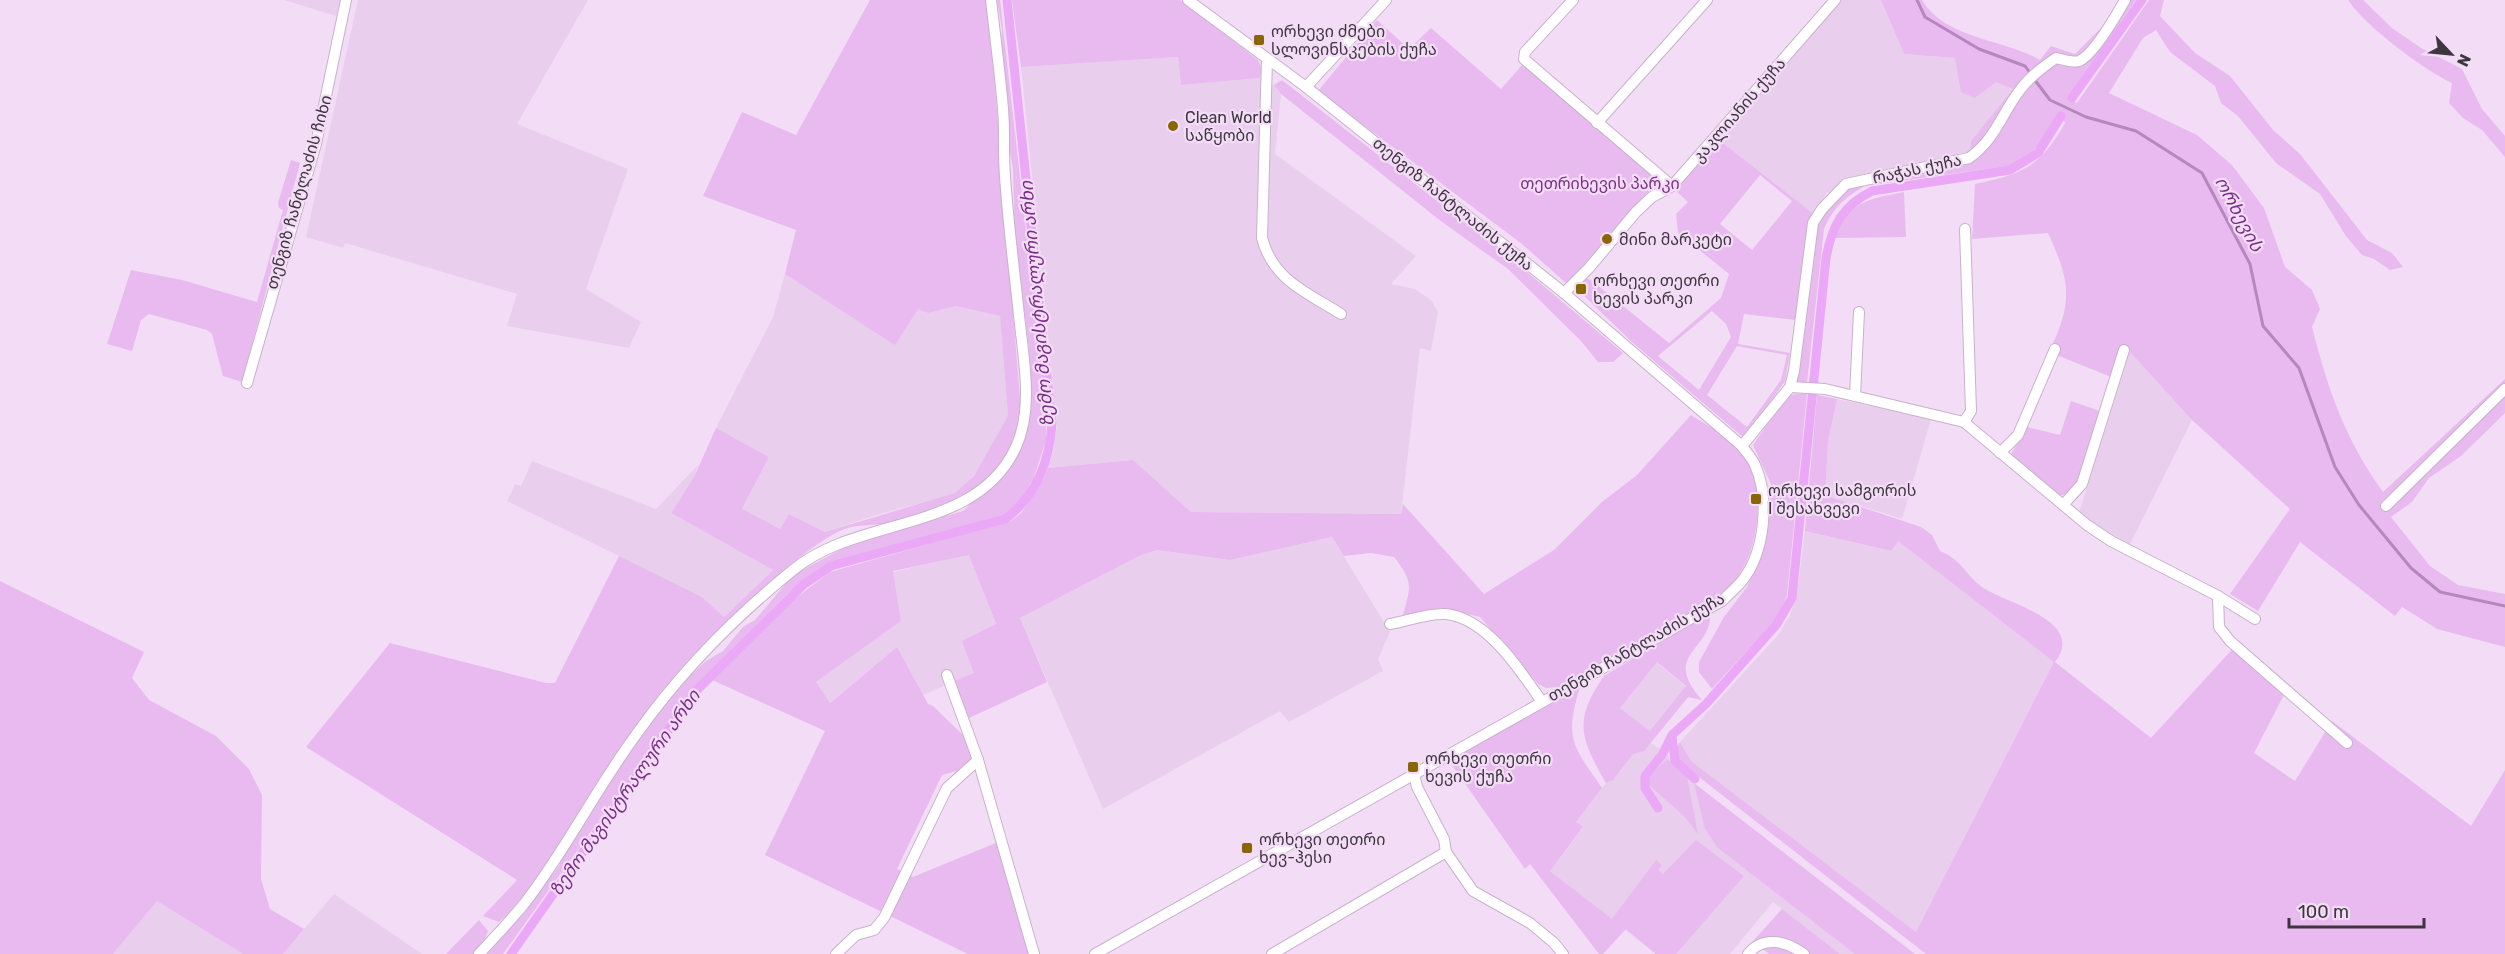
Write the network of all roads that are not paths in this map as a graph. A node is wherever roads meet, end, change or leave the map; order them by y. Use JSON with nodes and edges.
{"nodes":[{"id":1,"x":346,"y":0,"type":"edge"},
{"id":2,"x":991,"y":0,"type":"edge"},
{"id":3,"x":1188,"y":0,"type":"edge"},
{"id":4,"x":1386,"y":0,"type":"edge"},
{"id":5,"x":1573,"y":0,"type":"edge"},
{"id":6,"x":1707,"y":0,"type":"edge"},
{"id":7,"x":1836,"y":0,"type":"edge"},
{"id":8,"x":2125,"y":0,"type":"edge"},
{"id":9,"x":1267,"y":59,"type":"junction"},
{"id":10,"x":1306,"y":87,"type":"junction"},
{"id":11,"x":1598,"y":123,"type":"junction"},
{"id":12,"x":1672,"y":186,"type":"junction"},
{"id":13,"x":1965,"y":229,"type":"dead end"},
{"id":14,"x":1564,"y":293,"type":"junction"},
{"id":15,"x":1859,"y":312,"type":"dead end"},
{"id":16,"x":1341,"y":314,"type":"dead end"},
{"id":17,"x":2055,"y":349,"type":"dead end"},
{"id":18,"x":2124,"y":350,"type":"dead end"},
{"id":19,"x":247,"y":383,"type":"dead end"},
{"id":20,"x":1790,"y":387,"type":"junction"},
{"id":21,"x":2505,"y":389,"type":"edge"},
{"id":22,"x":1855,"y":396,"type":"junction"},
{"id":23,"x":1964,"y":422,"type":"junction"},
{"id":24,"x":1742,"y":446,"type":"junction"},
{"id":25,"x":2000,"y":453,"type":"junction"},
{"id":26,"x":2063,"y":505,"type":"junction"},
{"id":27,"x":2386,"y":506,"type":"dead end"},
{"id":28,"x":2218,"y":596,"type":"junction"},
{"id":29,"x":2254,"y":620,"type":"dead end"},
{"id":30,"x":1390,"y":624,"type":"dead end"},
{"id":31,"x":946,"y":675,"type":"dead end"},
{"id":32,"x":1542,"y":702,"type":"junction"},
{"id":33,"x":2347,"y":743,"type":"dead end"},
{"id":34,"x":978,"y":760,"type":"junction"},
{"id":35,"x":1414,"y":774,"type":"junction"},
{"id":36,"x":1446,"y":852,"type":"junction"},
{"id":37,"x":479,"y":954,"type":"edge"},
{"id":38,"x":836,"y":954,"type":"edge"},
{"id":39,"x":1034,"y":954,"type":"edge"},
{"id":40,"x":1095,"y":954,"type":"edge"},
{"id":41,"x":1272,"y":954,"type":"edge"},
{"id":42,"x":1563,"y":954,"type":"edge"},
{"id":43,"x":1748,"y":954,"type":"edge"},
{"id":44,"x":1804,"y":954,"type":"edge"}],
"edges":[{"from":1,"to":19,"type":"street","name":"თენგიზ ჩანტლაძის ჩიხი"},
{"from":2,"to":37,"type":"street"},
{"from":3,"to":9,"type":"street","name":"თენგიზ ჩანტლაძის ქუჩა"},
{"from":4,"to":10,"type":"street"},
{"from":5,"to":11,"type":"street"},
{"from":6,"to":11,"type":"street"},
{"from":7,"to":12,"type":"street","name":"კაკლიანის ქუჩა"},
{"from":8,"to":20,"type":"street","name":"რაჭას ქუჩა"},
{"from":9,"to":10,"type":"street","name":"თენგიზ ჩანტლაძის ქუჩა"},
{"from":9,"to":16,"type":"street"},
{"from":10,"to":14,"type":"street","name":"თენგიზ ჩანტლაძის ქუჩა"},
{"from":11,"to":12,"type":"street"},
{"from":12,"to":14,"type":"street","name":"კაკლიანის ქუჩა"},
{"from":13,"to":23,"type":"street"},
{"from":14,"to":24,"type":"street","name":"თენგიზ ჩანტლაძის ქუჩა"},
{"from":15,"to":22,"type":"street"},
{"from":17,"to":25,"type":"street"},
{"from":18,"to":26,"type":"street"},
{"from":20,"to":22,"type":"street"},
{"from":20,"to":24,"type":"street"},
{"from":21,"to":27,"type":"street"},
{"from":22,"to":23,"type":"street"},
{"from":23,"to":25,"type":"street"},
{"from":24,"to":32,"type":"street","name":"თენგიზ ჩანტლაძის ქუჩა"},
{"from":25,"to":26,"type":"street"},
{"from":26,"to":28,"type":"street"},
{"from":28,"to":29,"type":"street"},
{"from":28,"to":33,"type":"street"},
{"from":30,"to":32,"type":"street"},
{"from":31,"to":34,"type":"street"},
{"from":32,"to":35,"type":"street","name":"თენგიზ ჩანტლაძის ქუჩა"},
{"from":34,"to":38,"type":"street"},
{"from":34,"to":39,"type":"street"},
{"from":35,"to":36,"type":"street"},
{"from":35,"to":40,"type":"street","name":"თენგიზ ჩანტლაძის ქუჩა"},
{"from":36,"to":41,"type":"street"},
{"from":36,"to":42,"type":"street"},
{"from":43,"to":44,"type":"street"}]}
